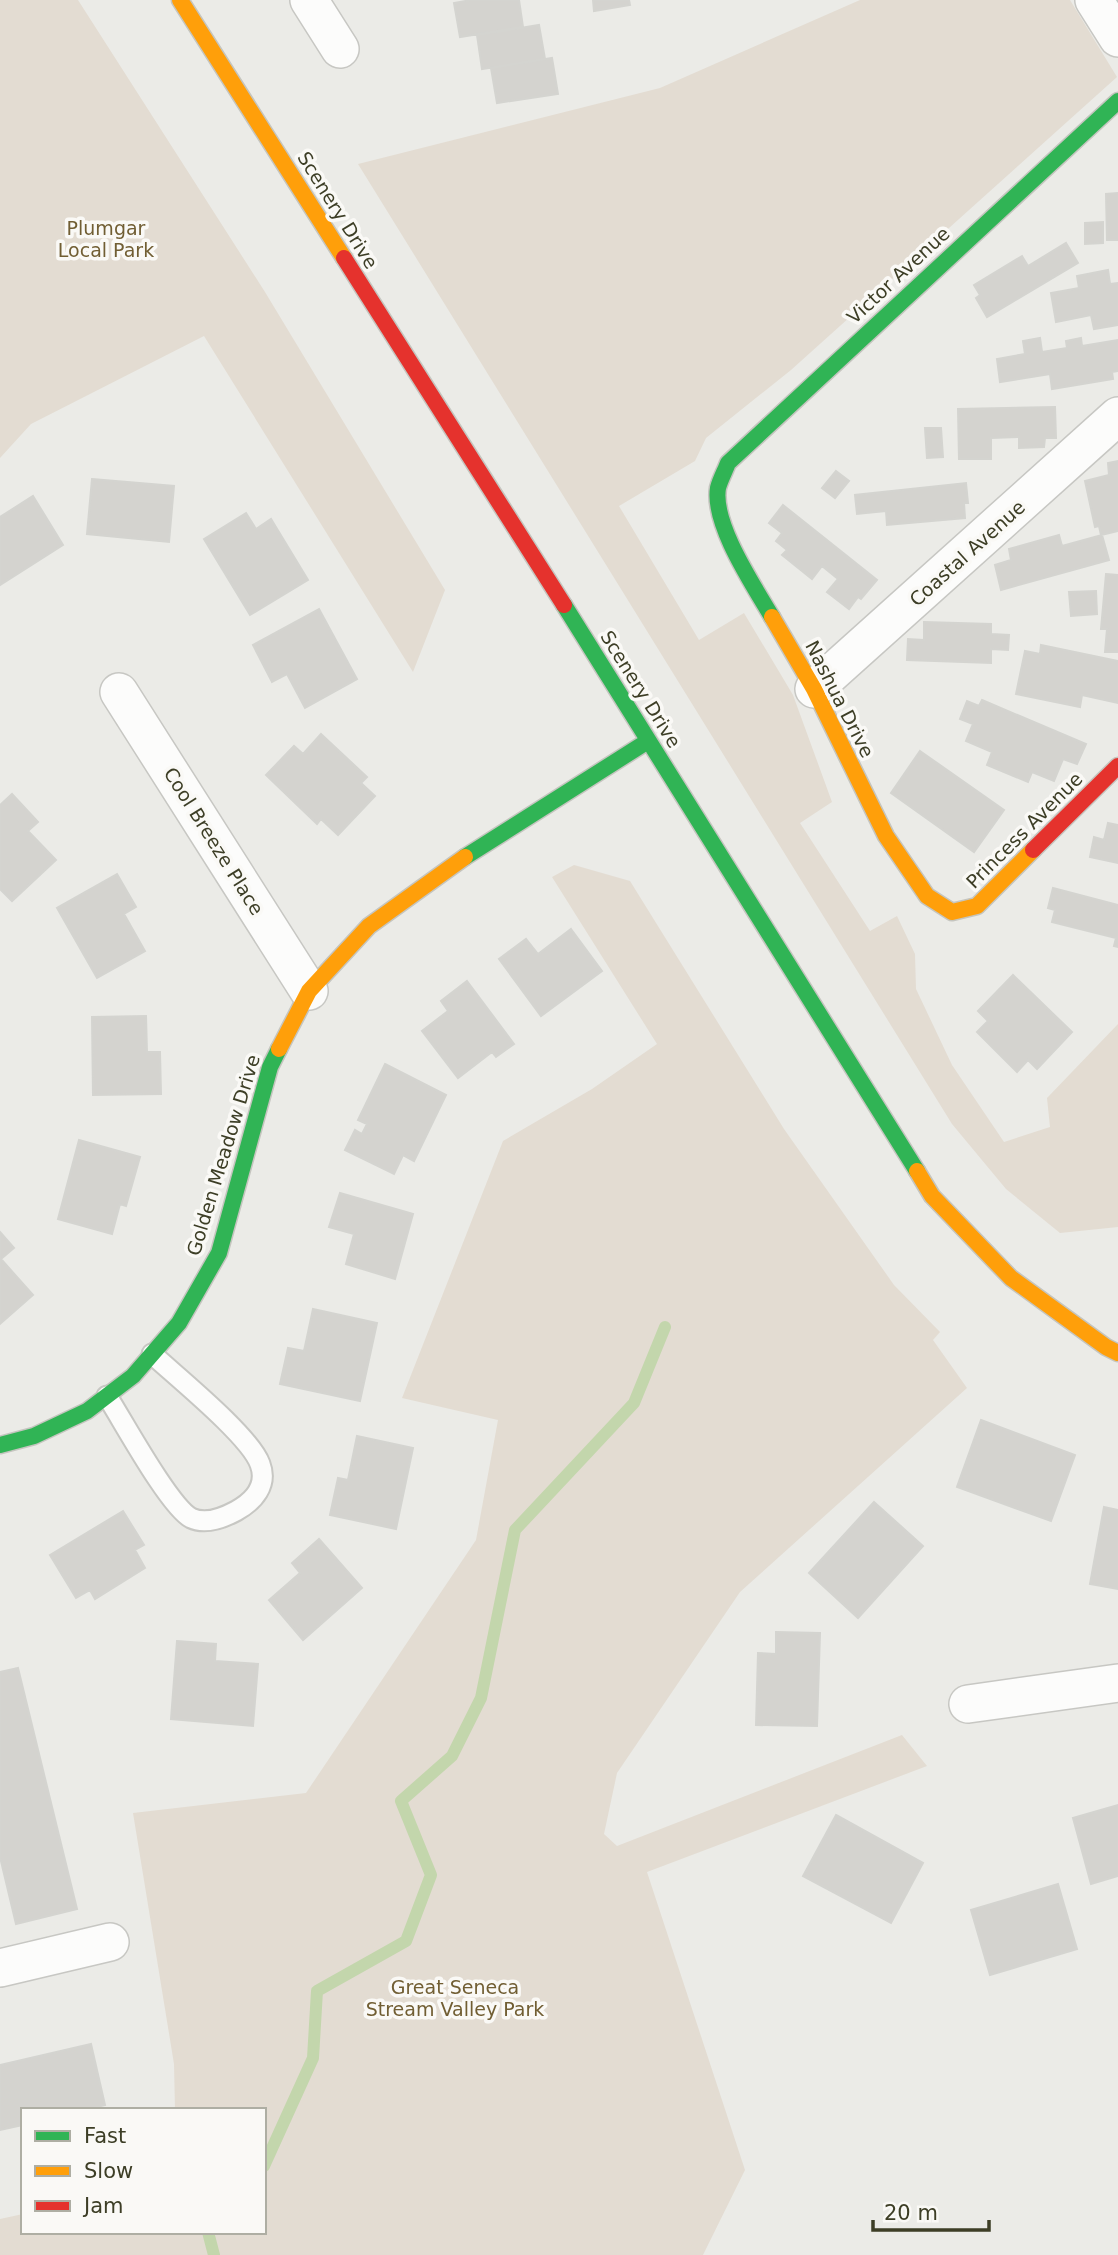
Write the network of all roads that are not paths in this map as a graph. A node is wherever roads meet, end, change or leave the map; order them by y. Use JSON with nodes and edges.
{"nodes":[{"id":1,"x":180,"y":0,"type":"edge"},
{"id":2,"x":309,"y":0,"type":"edge"},
{"id":3,"x":1094,"y":0,"type":"edge"},
{"id":4,"x":1118,"y":38,"type":"edge"},
{"id":5,"x":340,"y":49,"type":"dead end"},
{"id":6,"x":1118,"y":101,"type":"edge"},
{"id":7,"x":1118,"y":416,"type":"edge"},
{"id":8,"x":718,"y":489,"type":"joint"},
{"id":9,"x":814,"y":689,"type":"junction"},
{"id":10,"x":119,"y":692,"type":"dead end"},
{"id":11,"x":648,"y":741,"type":"junction"},
{"id":12,"x":1118,"y":766,"type":"edge"},
{"id":13,"x":952,"y":912,"type":"joint"},
{"id":14,"x":309,"y":991,"type":"junction"},
{"id":15,"x":1118,"y":1353,"type":"edge"},
{"id":16,"x":152,"y":1354,"type":"junction"},
{"id":17,"x":107,"y":1396,"type":"junction"},
{"id":18,"x":0,"y":1445,"type":"edge"},
{"id":19,"x":1118,"y":1683,"type":"edge"},
{"id":20,"x":968,"y":1704,"type":"dead end"},
{"id":21,"x":110,"y":1942,"type":"dead end"},
{"id":22,"x":0,"y":1968,"type":"edge"}],
"edges":[{"from":1,"to":11,"type":"street","name":"Scenery Drive"},
{"from":2,"to":5,"type":"street"},
{"from":3,"to":4,"type":"street"},
{"from":6,"to":8,"type":"street","name":"Victor Avenue"},
{"from":7,"to":9,"type":"street","name":"Coastal Avenue"},
{"from":8,"to":9,"type":"street","name":"Nashua Drive"},
{"from":9,"to":13,"type":"street","name":"Nashua Drive"},
{"from":10,"to":14,"type":"street","name":"Cool Breeze Place"},
{"from":11,"to":14,"type":"street","name":"Golden Meadow Drive"},
{"from":11,"to":15,"type":"street","name":"Scenery Drive"},
{"from":12,"to":13,"type":"street","name":"Princess Avenue"},
{"from":14,"to":16,"type":"street","name":"Golden Meadow Drive"},
{"from":16,"to":17,"type":"street","name":"Golden Meadow Drive"},
{"from":16,"to":17,"type":"lane"},
{"from":17,"to":18,"type":"street","name":"Golden Meadow Drive"},
{"from":19,"to":20,"type":"street"},
{"from":21,"to":22,"type":"street"}]}
